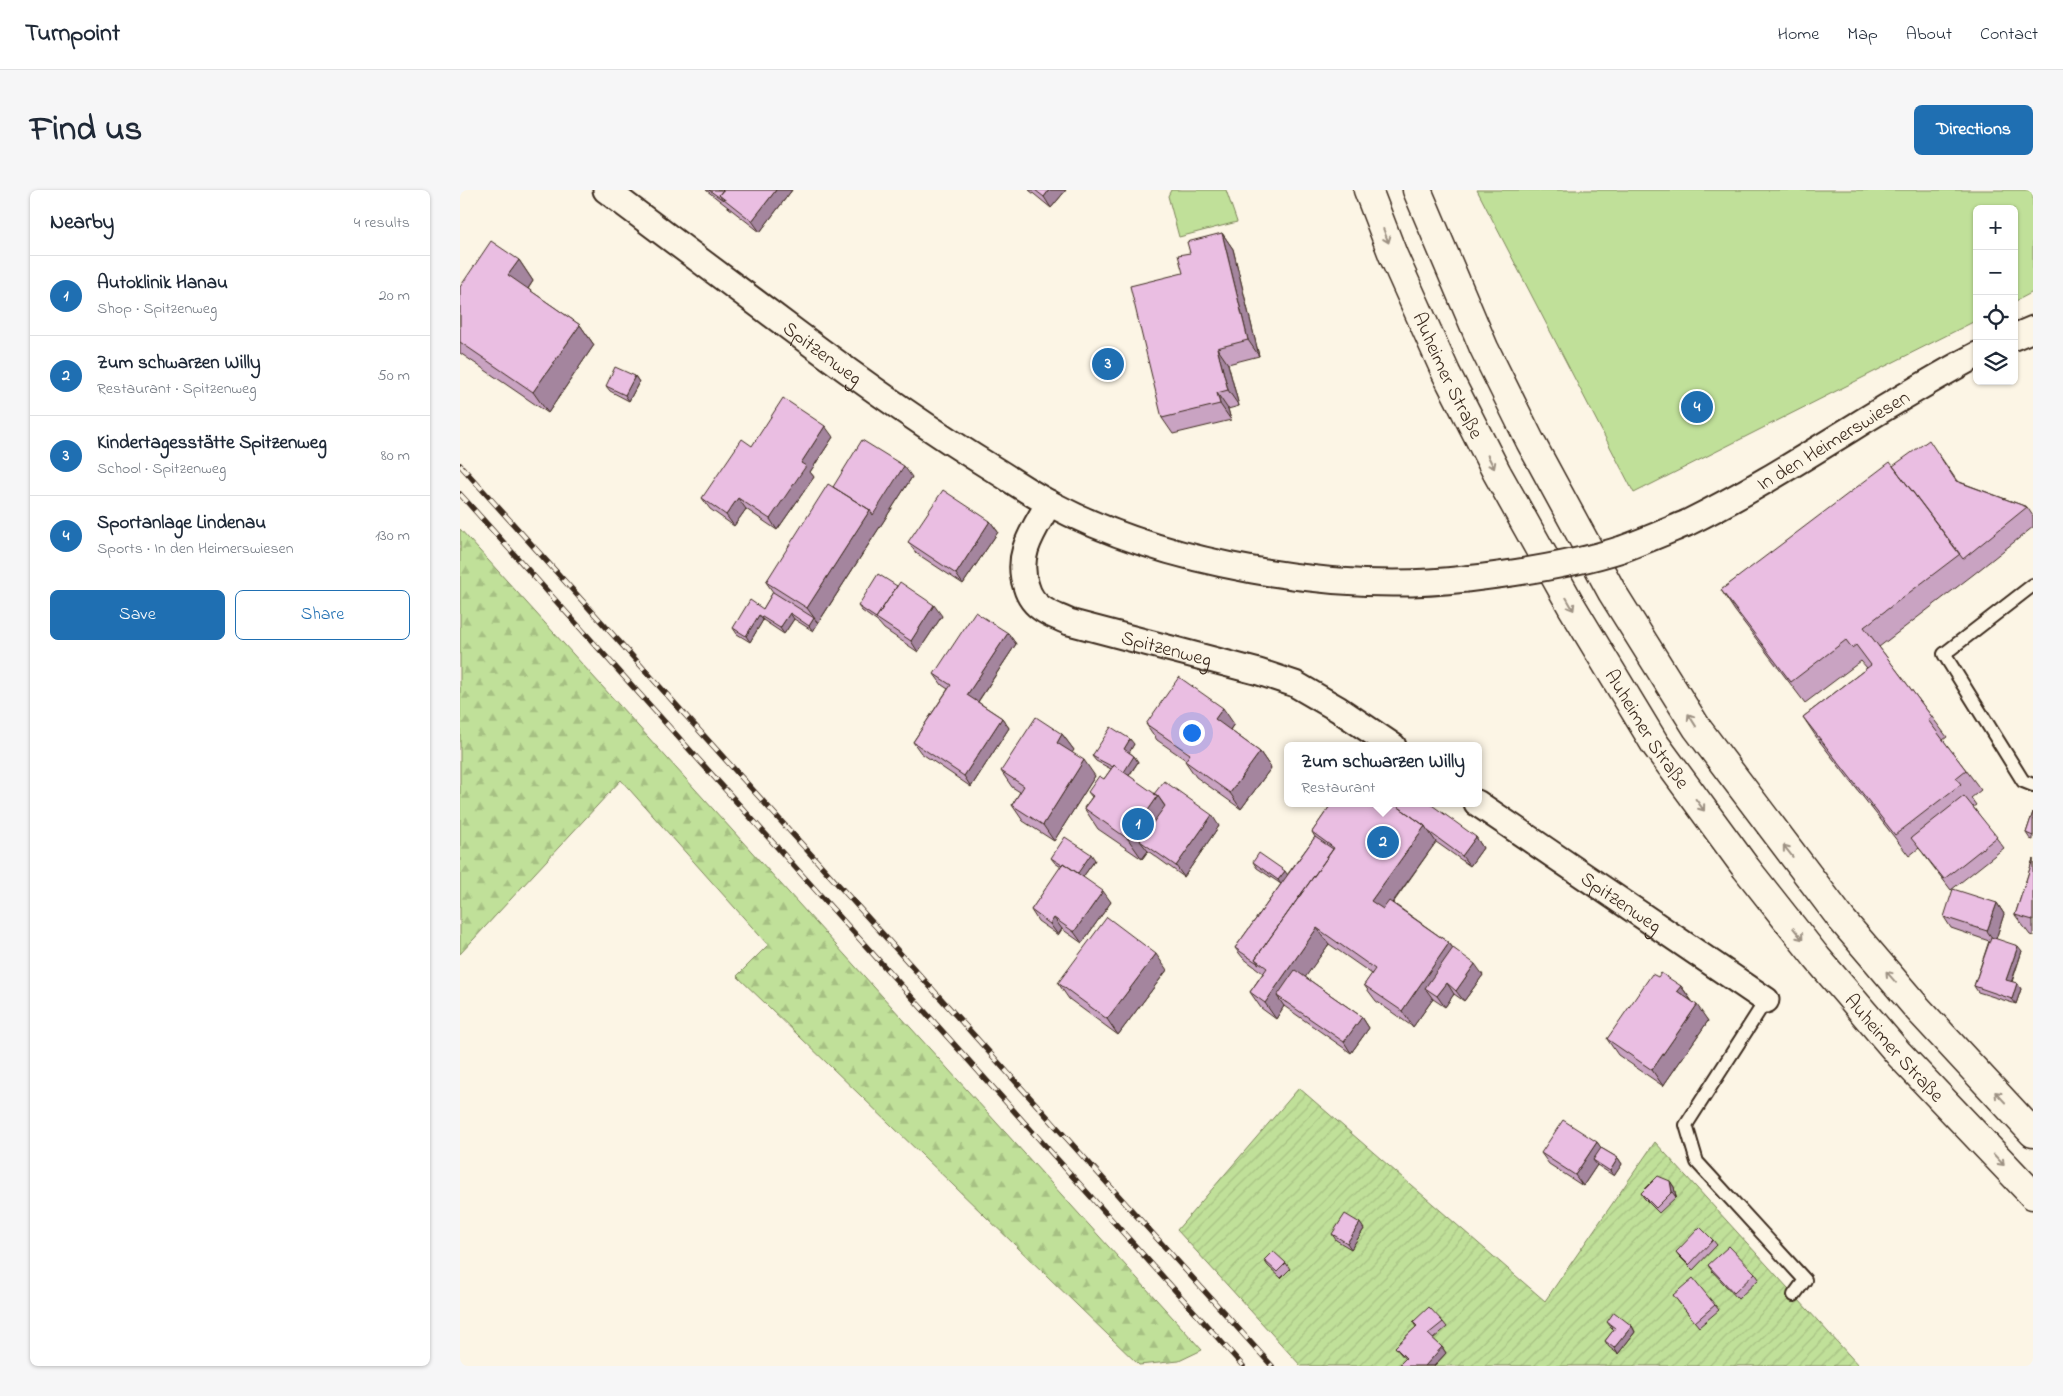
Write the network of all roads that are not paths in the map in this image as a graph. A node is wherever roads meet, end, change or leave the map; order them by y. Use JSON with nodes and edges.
{"nodes":[{"id":1,"x":606,"y":190,"type":"edge"},
{"id":2,"x":1368,"y":190,"type":"edge"},
{"id":3,"x":1417,"y":190,"type":"edge"},
{"id":4,"x":2033,"y":329,"type":"edge"},
{"id":5,"x":2018,"y":335,"type":"edge"},
{"id":6,"x":1973,"y":357,"type":"edge"},
{"id":7,"x":1049,"y":503,"type":"junction"},
{"id":8,"x":1466,"y":579,"type":"joint"},
{"id":9,"x":2033,"y":585,"type":"edge"},
{"id":10,"x":1387,"y":742,"type":"edge"},
{"id":11,"x":2033,"y":785,"type":"edge"},
{"id":12,"x":1482,"y":806,"type":"edge"},
{"id":13,"x":1766,"y":1000,"type":"joint"},
{"id":14,"x":2033,"y":1133,"type":"edge"},
{"id":15,"x":2033,"y":1195,"type":"edge"},
{"id":16,"x":1794,"y":1295,"type":"dead end"}],
"edges":[{"from":1,"to":7,"type":"street","name":"Spitzenweg"},
{"from":2,"to":15,"type":"main road","name":"Auheimer Straße","one_way":true},
{"from":14,"to":3,"type":"main road","name":"Auheimer Straße","one_way":true},
{"from":4,"to":5,"type":"street"},
{"from":6,"to":8,"type":"street","name":"In den Heimerswiesen","bridge":true},
{"from":7,"to":8,"type":"street","name":"Spitzenweg"},
{"from":7,"to":10,"type":"street","name":"Spitzenweg"},
{"from":9,"to":11,"type":"lane"},
{"from":12,"to":13,"type":"street","name":"Spitzenweg"},
{"from":13,"to":16,"type":"lane"}]}
